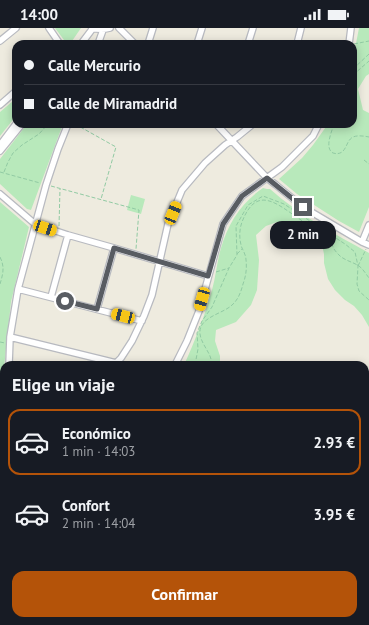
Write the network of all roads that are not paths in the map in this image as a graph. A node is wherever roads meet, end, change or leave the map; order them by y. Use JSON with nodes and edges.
{"nodes":[{"id":1,"x":16,"y":28,"type":"edge"},
{"id":2,"x":49,"y":28,"type":"edge"},
{"id":3,"x":87,"y":28,"type":"edge"},
{"id":4,"x":92,"y":28,"type":"edge"},
{"id":5,"x":110,"y":28,"type":"edge"},
{"id":6,"x":119,"y":28,"type":"edge"},
{"id":7,"x":153,"y":28,"type":"edge"},
{"id":8,"x":202,"y":28,"type":"edge"},
{"id":9,"x":253,"y":28,"type":"edge"},
{"id":10,"x":301,"y":28,"type":"edge"},
{"id":11,"x":351,"y":28,"type":"edge"},
{"id":12,"x":103,"y":30,"type":"junction"},
{"id":13,"x":57,"y":40,"type":"edge"},
{"id":14,"x":80,"y":40,"type":"edge"},
{"id":15,"x":84,"y":40,"type":"edge"},
{"id":16,"x":99,"y":40,"type":"edge"},
{"id":17,"x":131,"y":40,"type":"edge"},
{"id":18,"x":149,"y":40,"type":"edge"},
{"id":19,"x":199,"y":40,"type":"edge"},
{"id":20,"x":249,"y":40,"type":"edge"},
{"id":21,"x":298,"y":40,"type":"edge"},
{"id":22,"x":350,"y":40,"type":"edge"},
{"id":23,"x":0,"y":42,"type":"edge"},
{"id":24,"x":12,"y":95,"type":"edge"},
{"id":25,"x":0,"y":105,"type":"edge"},
{"id":26,"x":13,"y":128,"type":"edge"},
{"id":27,"x":19,"y":128,"type":"edge"},
{"id":28,"x":66,"y":128,"type":"edge"},
{"id":29,"x":220,"y":128,"type":"edge"},
{"id":30,"x":248,"y":128,"type":"edge"},
{"id":31,"x":317,"y":128,"type":"edge"},
{"id":32,"x":231,"y":141,"type":"junction"},
{"id":33,"x":0,"y":145,"type":"edge"},
{"id":34,"x":0,"y":151,"type":"edge"},
{"id":35,"x":267,"y":178,"type":"junction"},
{"id":36,"x":0,"y":194,"type":"edge"},
{"id":37,"x":36,"y":224,"type":"junction"},
{"id":38,"x":369,"y":225,"type":"edge"},
{"id":39,"x":68,"y":235,"type":"junction"},
{"id":40,"x":366,"y":244,"type":"edge"},
{"id":41,"x":114,"y":248,"type":"junction"},
{"id":42,"x":160,"y":262,"type":"junction"},
{"id":43,"x":209,"y":275,"type":"junction"},
{"id":44,"x":18,"y":289,"type":"junction"},
{"id":45,"x":51,"y":297,"type":"junction"},
{"id":46,"x":97,"y":309,"type":"junction"},
{"id":47,"x":142,"y":321,"type":"junction"},
{"id":48,"x":10,"y":337,"type":"junction"},
{"id":49,"x":9,"y":361,"type":"edge"},
{"id":50,"x":108,"y":361,"type":"edge"},
{"id":51,"x":118,"y":361,"type":"edge"},
{"id":52,"x":177,"y":361,"type":"edge"}],
"edges":[{"from":1,"to":23,"type":"street"},
{"from":2,"to":13,"type":"street"},
{"from":3,"to":14,"type":"street"},
{"from":4,"to":12,"type":"street"},
{"from":4,"to":15,"type":"street"},
{"from":5,"to":12,"type":"street"},
{"from":6,"to":17,"type":"street"},
{"from":7,"to":18,"type":"street"},
{"from":8,"to":19,"type":"street"},
{"from":9,"to":20,"type":"street"},
{"from":10,"to":21,"type":"street"},
{"from":11,"to":22,"type":"street"},
{"from":12,"to":16,"type":"street"},
{"from":24,"to":25,"type":"street"},
{"from":26,"to":33,"type":"street"},
{"from":27,"to":34,"type":"street"},
{"from":28,"to":37,"type":"street"},
{"from":29,"to":32,"type":"street"},
{"from":30,"to":32,"type":"street"},
{"from":31,"to":35,"type":"street"},
{"from":32,"to":35,"type":"street"},
{"from":32,"to":42,"type":"street"},
{"from":35,"to":40,"type":"street"},
{"from":35,"to":43,"type":"street"},
{"from":36,"to":37,"type":"street"},
{"from":37,"to":39,"type":"street"},
{"from":37,"to":44,"type":"street"},
{"from":38,"to":40,"type":"street"},
{"from":39,"to":41,"type":"street"},
{"from":39,"to":45,"type":"street"},
{"from":41,"to":42,"type":"street"},
{"from":41,"to":46,"type":"street"},
{"from":42,"to":43,"type":"street"},
{"from":42,"to":47,"type":"street"},
{"from":43,"to":52,"type":"street"},
{"from":44,"to":45,"type":"street"},
{"from":44,"to":48,"type":"street"},
{"from":45,"to":46,"type":"street"},
{"from":46,"to":47,"type":"street"},
{"from":47,"to":51,"type":"street"},
{"from":48,"to":49,"type":"street"},
{"from":48,"to":50,"type":"street"}]}
